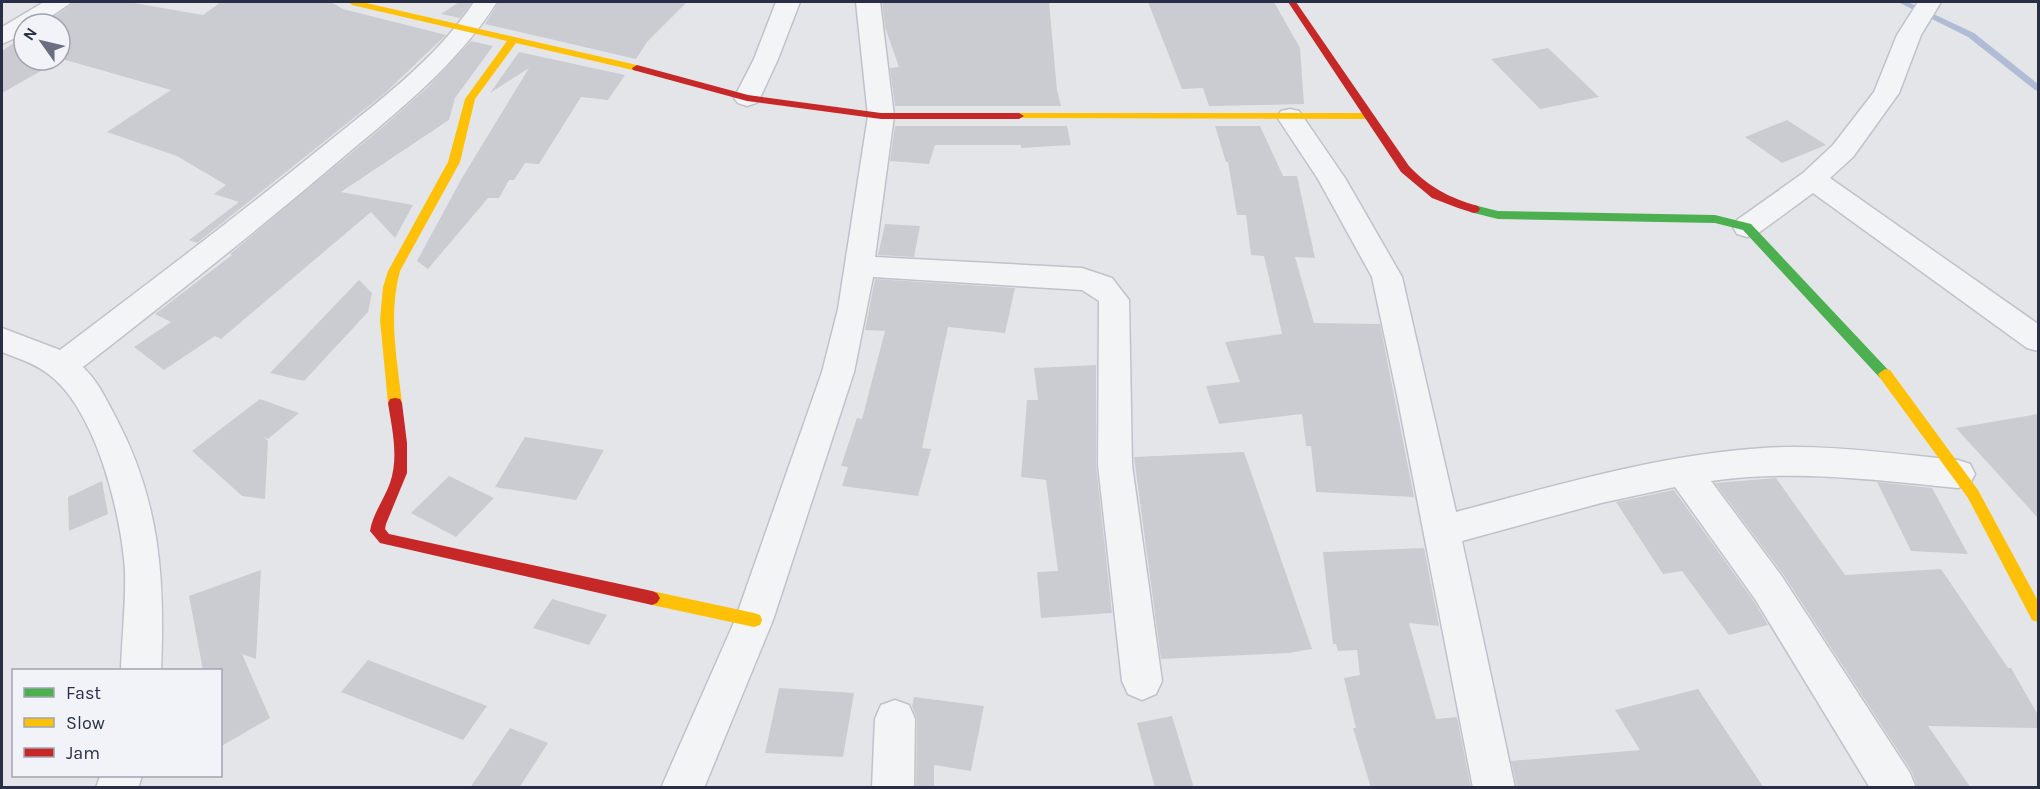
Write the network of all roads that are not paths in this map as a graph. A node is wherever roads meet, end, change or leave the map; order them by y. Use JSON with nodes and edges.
{"nodes":[{"id":1,"x":60,"y":2,"type":"edge"},
{"id":2,"x":352,"y":2,"type":"edge"},
{"id":3,"x":485,"y":2,"type":"edge"},
{"id":4,"x":788,"y":2,"type":"edge"},
{"id":5,"x":868,"y":2,"type":"edge"},
{"id":6,"x":1292,"y":2,"type":"edge"},
{"id":7,"x":1925,"y":9,"type":"edge"},
{"id":8,"x":469,"y":30,"type":"junction"},
{"id":9,"x":2,"y":37,"type":"edge"},
{"id":10,"x":512,"y":41,"type":"junction"},
{"id":11,"x":747,"y":98,"type":"junction"},
{"id":12,"x":881,"y":116,"type":"junction"},
{"id":13,"x":1370,"y":116,"type":"junction"},
{"id":14,"x":1290,"y":117,"type":"junction"},
{"id":15,"x":1813,"y":179,"type":"junction"},
{"id":16,"x":1747,"y":227,"type":"junction"},
{"id":17,"x":860,"y":266,"type":"junction"},
{"id":18,"x":2038,"y":340,"type":"edge"},
{"id":19,"x":11,"y":351,"type":"edge"},
{"id":20,"x":61,"y":366,"type":"junction"},
{"id":21,"x":1684,"y":472,"type":"junction"},
{"id":22,"x":1958,"y":474,"type":"junction"},
{"id":23,"x":1442,"y":531,"type":"junction"},
{"id":24,"x":2038,"y":615,"type":"edge"},
{"id":25,"x":754,"y":620,"type":"junction"},
{"id":26,"x":141,"y":669,"type":"edge"},
{"id":27,"x":1142,"y":681,"type":"dead end"},
{"id":28,"x":894,"y":719,"type":"dead end"},
{"id":29,"x":1890,"y":787,"type":"edge"},
{"id":30,"x":682,"y":788,"type":"edge"},
{"id":31,"x":893,"y":788,"type":"edge"},
{"id":32,"x":1494,"y":788,"type":"edge"}],
"edges":[{"from":1,"to":9,"type":"street"},
{"from":2,"to":8,"type":"street"},
{"from":3,"to":8,"type":"street"},
{"from":4,"to":11,"type":"street"},
{"from":5,"to":12,"type":"street"},
{"from":6,"to":13,"type":"street"},
{"from":7,"to":15,"type":"street"},
{"from":8,"to":10,"type":"street"},
{"from":8,"to":20,"type":"street"},
{"from":10,"to":11,"type":"street"},
{"from":10,"to":25,"type":"street"},
{"from":11,"to":12,"type":"street"},
{"from":12,"to":14,"type":"street"},
{"from":12,"to":17,"type":"street"},
{"from":13,"to":14,"type":"street"},
{"from":13,"to":16,"type":"street"},
{"from":14,"to":23,"type":"street"},
{"from":15,"to":16,"type":"street"},
{"from":15,"to":18,"type":"street"},
{"from":16,"to":22,"type":"street"},
{"from":17,"to":25,"type":"street"},
{"from":17,"to":27,"type":"street"},
{"from":19,"to":20,"type":"street"},
{"from":20,"to":26,"type":"street"},
{"from":21,"to":22,"type":"street"},
{"from":21,"to":23,"type":"street"},
{"from":21,"to":29,"type":"street"},
{"from":22,"to":24,"type":"street"},
{"from":23,"to":32,"type":"street"},
{"from":25,"to":30,"type":"street"},
{"from":28,"to":31,"type":"street"}]}
